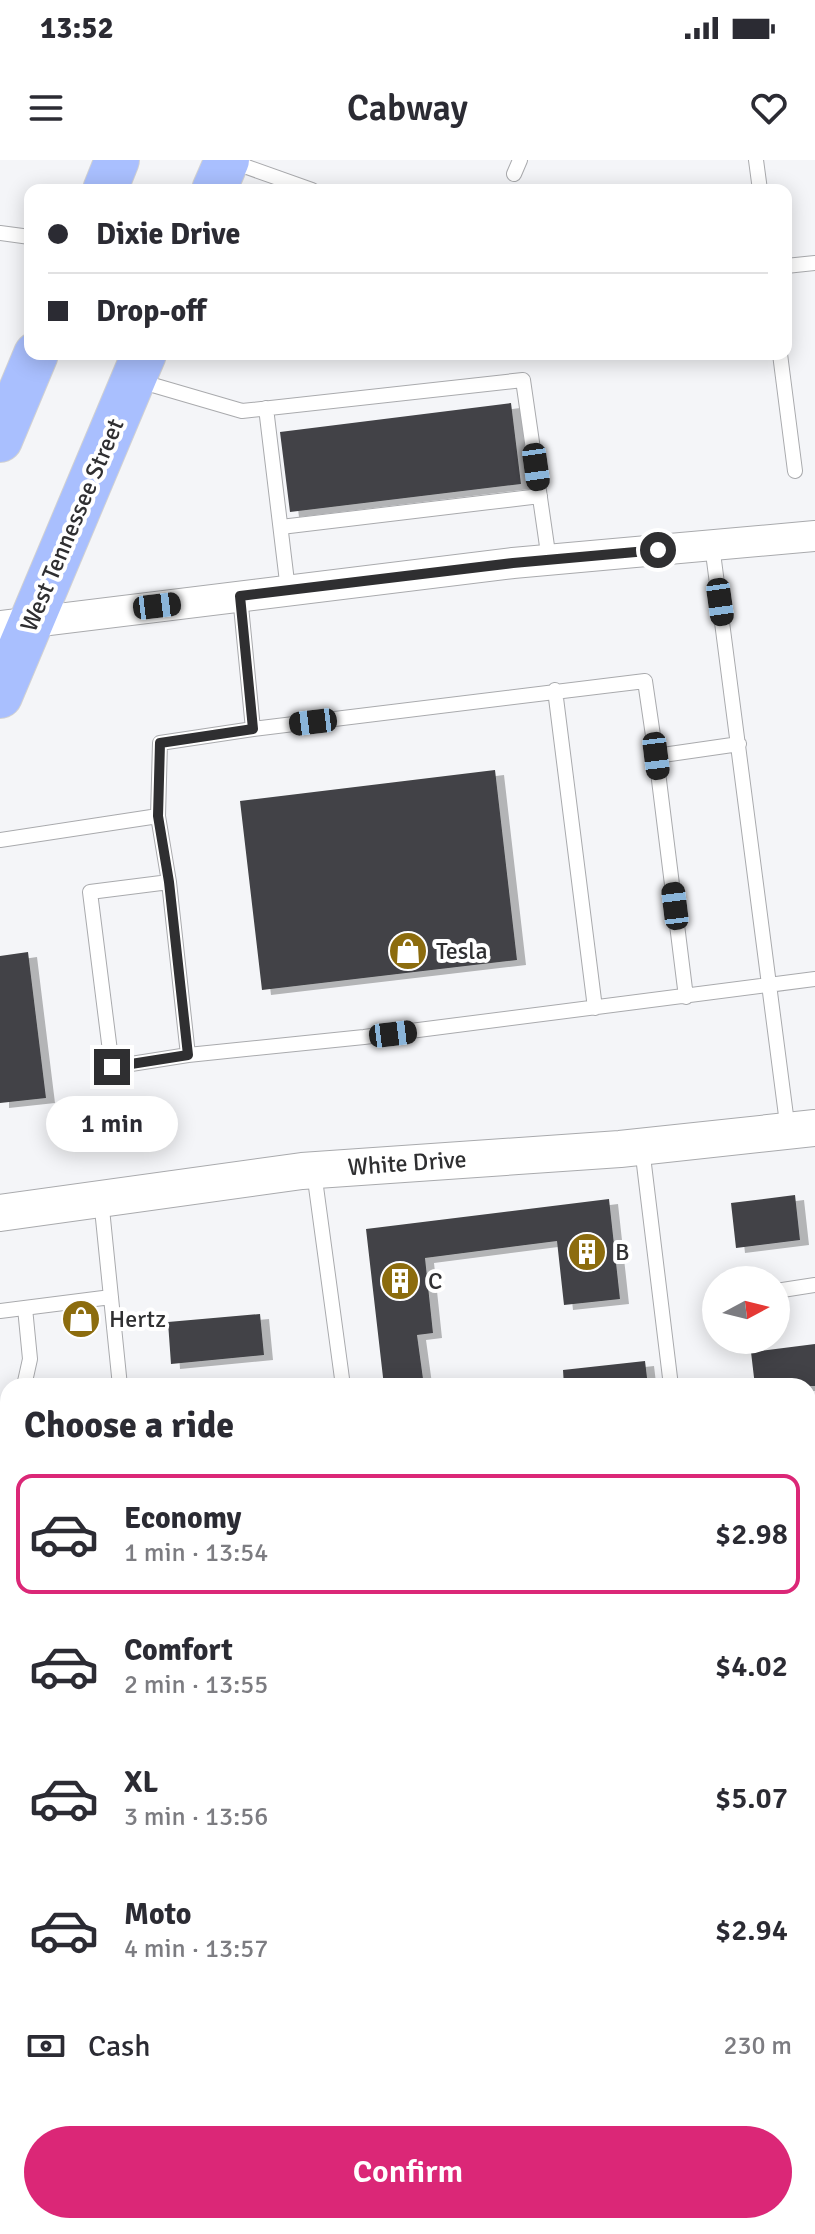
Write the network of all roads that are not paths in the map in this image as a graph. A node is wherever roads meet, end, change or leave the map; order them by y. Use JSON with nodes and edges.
{"nodes":[{"id":1,"x":117,"y":160,"type":"edge"},
{"id":2,"x":227,"y":160,"type":"edge"},
{"id":3,"x":756,"y":160,"type":"edge"},
{"id":4,"x":107,"y":184,"type":"edge"},
{"id":5,"x":217,"y":184,"type":"edge"},
{"id":6,"x":295,"y":184,"type":"edge"},
{"id":7,"x":759,"y":184,"type":"edge"},
{"id":8,"x":0,"y":233,"type":"edge"},
{"id":9,"x":24,"y":236,"type":"edge"},
{"id":10,"x":815,"y":263,"type":"edge"},
{"id":11,"x":792,"y":265,"type":"edge"},
{"id":12,"x":33,"y":360,"type":"edge"},
{"id":13,"x":781,"y":360,"type":"edge"},
{"id":14,"x":139,"y":367,"type":"edge"},
{"id":15,"x":266,"y":408,"type":"junction"},
{"id":16,"x":0,"y":440,"type":"edge"},
{"id":17,"x":795,"y":471,"type":"dead end"},
{"id":18,"x":540,"y":496,"type":"junction"},
{"id":19,"x":281,"y":527,"type":"junction"},
{"id":20,"x":815,"y":536,"type":"edge"},
{"id":21,"x":712,"y":545,"type":"junction"},
{"id":22,"x":549,"y":560,"type":"junction"},
{"id":23,"x":288,"y":590,"type":"junction"},
{"id":24,"x":240,"y":596,"type":"junction"},
{"id":25,"x":16,"y":624,"type":"edge"},
{"id":26,"x":555,"y":690,"type":"junction"},
{"id":27,"x":0,"y":696,"type":"edge"},
{"id":28,"x":253,"y":729,"type":"junction"},
{"id":29,"x":739,"y":744,"type":"junction"},
{"id":30,"x":656,"y":756,"type":"junction"},
{"id":31,"x":158,"y":816,"type":"junction"},
{"id":32,"x":0,"y":840,"type":"edge"},
{"id":33,"x":169,"y":882,"type":"junction"},
{"id":34,"x":815,"y":979,"type":"edge"},
{"id":35,"x":770,"y":986,"type":"junction"},
{"id":36,"x":686,"y":997,"type":"junction"},
{"id":37,"x":595,"y":1008,"type":"junction"},
{"id":38,"x":188,"y":1055,"type":"junction"},
{"id":39,"x":802,"y":1130,"type":"edge"},
{"id":40,"x":641,"y":1147,"type":"junction"},
{"id":41,"x":314,"y":1170,"type":"junction"},
{"id":42,"x":101,"y":1199,"type":"junction"},
{"id":43,"x":0,"y":1213,"type":"edge"},
{"id":44,"x":815,"y":1285,"type":"edge"},
{"id":45,"x":790,"y":1289,"type":"edge"},
{"id":46,"x":111,"y":1297,"type":"junction"},
{"id":47,"x":25,"y":1308,"type":"junction"},
{"id":48,"x":0,"y":1311,"type":"edge"},
{"id":49,"x":26,"y":1378,"type":"edge"},
{"id":50,"x":119,"y":1378,"type":"edge"},
{"id":51,"x":342,"y":1378,"type":"edge"},
{"id":52,"x":670,"y":1378,"type":"edge"}],
"edges":[{"from":1,"to":4,"type":"main road"},
{"from":2,"to":5,"type":"main road"},
{"from":2,"to":6,"type":"lane"},
{"from":3,"to":7,"type":"lane"},
{"from":8,"to":9,"type":"lane"},
{"from":10,"to":11,"type":"lane"},
{"from":12,"to":16,"type":"main road"},
{"from":13,"to":17,"type":"lane"},
{"from":14,"to":15,"type":"lane"},
{"from":14,"to":25,"type":"main road","name":"West Tennessee Street"},
{"from":15,"to":18,"type":"lane"},
{"from":15,"to":19,"type":"lane"},
{"from":18,"to":19,"type":"lane"},
{"from":18,"to":22,"type":"lane"},
{"from":19,"to":23,"type":"lane"},
{"from":20,"to":21,"type":"street"},
{"from":21,"to":22,"type":"street"},
{"from":21,"to":29,"type":"lane"},
{"from":22,"to":23,"type":"street"},
{"from":23,"to":24,"type":"street"},
{"from":24,"to":25,"type":"street"},
{"from":24,"to":28,"type":"lane"},
{"from":25,"to":27,"type":"main road","name":"West Tennessee Street"},
{"from":26,"to":28,"type":"lane"},
{"from":26,"to":30,"type":"lane"},
{"from":26,"to":37,"type":"lane"},
{"from":28,"to":31,"type":"lane"},
{"from":29,"to":30,"type":"lane"},
{"from":29,"to":35,"type":"lane"},
{"from":30,"to":36,"type":"lane"},
{"from":31,"to":32,"type":"lane"},
{"from":31,"to":33,"type":"lane"},
{"from":33,"to":38,"type":"lane"},
{"from":33,"to":38,"type":"lane"},
{"from":34,"to":35,"type":"lane"},
{"from":35,"to":36,"type":"lane"},
{"from":35,"to":39,"type":"lane"},
{"from":36,"to":37,"type":"lane"},
{"from":37,"to":38,"type":"lane"},
{"from":39,"to":40,"type":"street","name":"White Drive"},
{"from":40,"to":41,"type":"street","name":"White Drive"},
{"from":40,"to":52,"type":"lane"},
{"from":41,"to":42,"type":"street","name":"White Drive"},
{"from":41,"to":51,"type":"lane"},
{"from":42,"to":43,"type":"street","name":"White Drive"},
{"from":42,"to":46,"type":"lane"},
{"from":44,"to":45,"type":"lane"},
{"from":46,"to":47,"type":"lane"},
{"from":46,"to":50,"type":"lane"},
{"from":47,"to":48,"type":"lane"},
{"from":47,"to":49,"type":"lane"}]}
